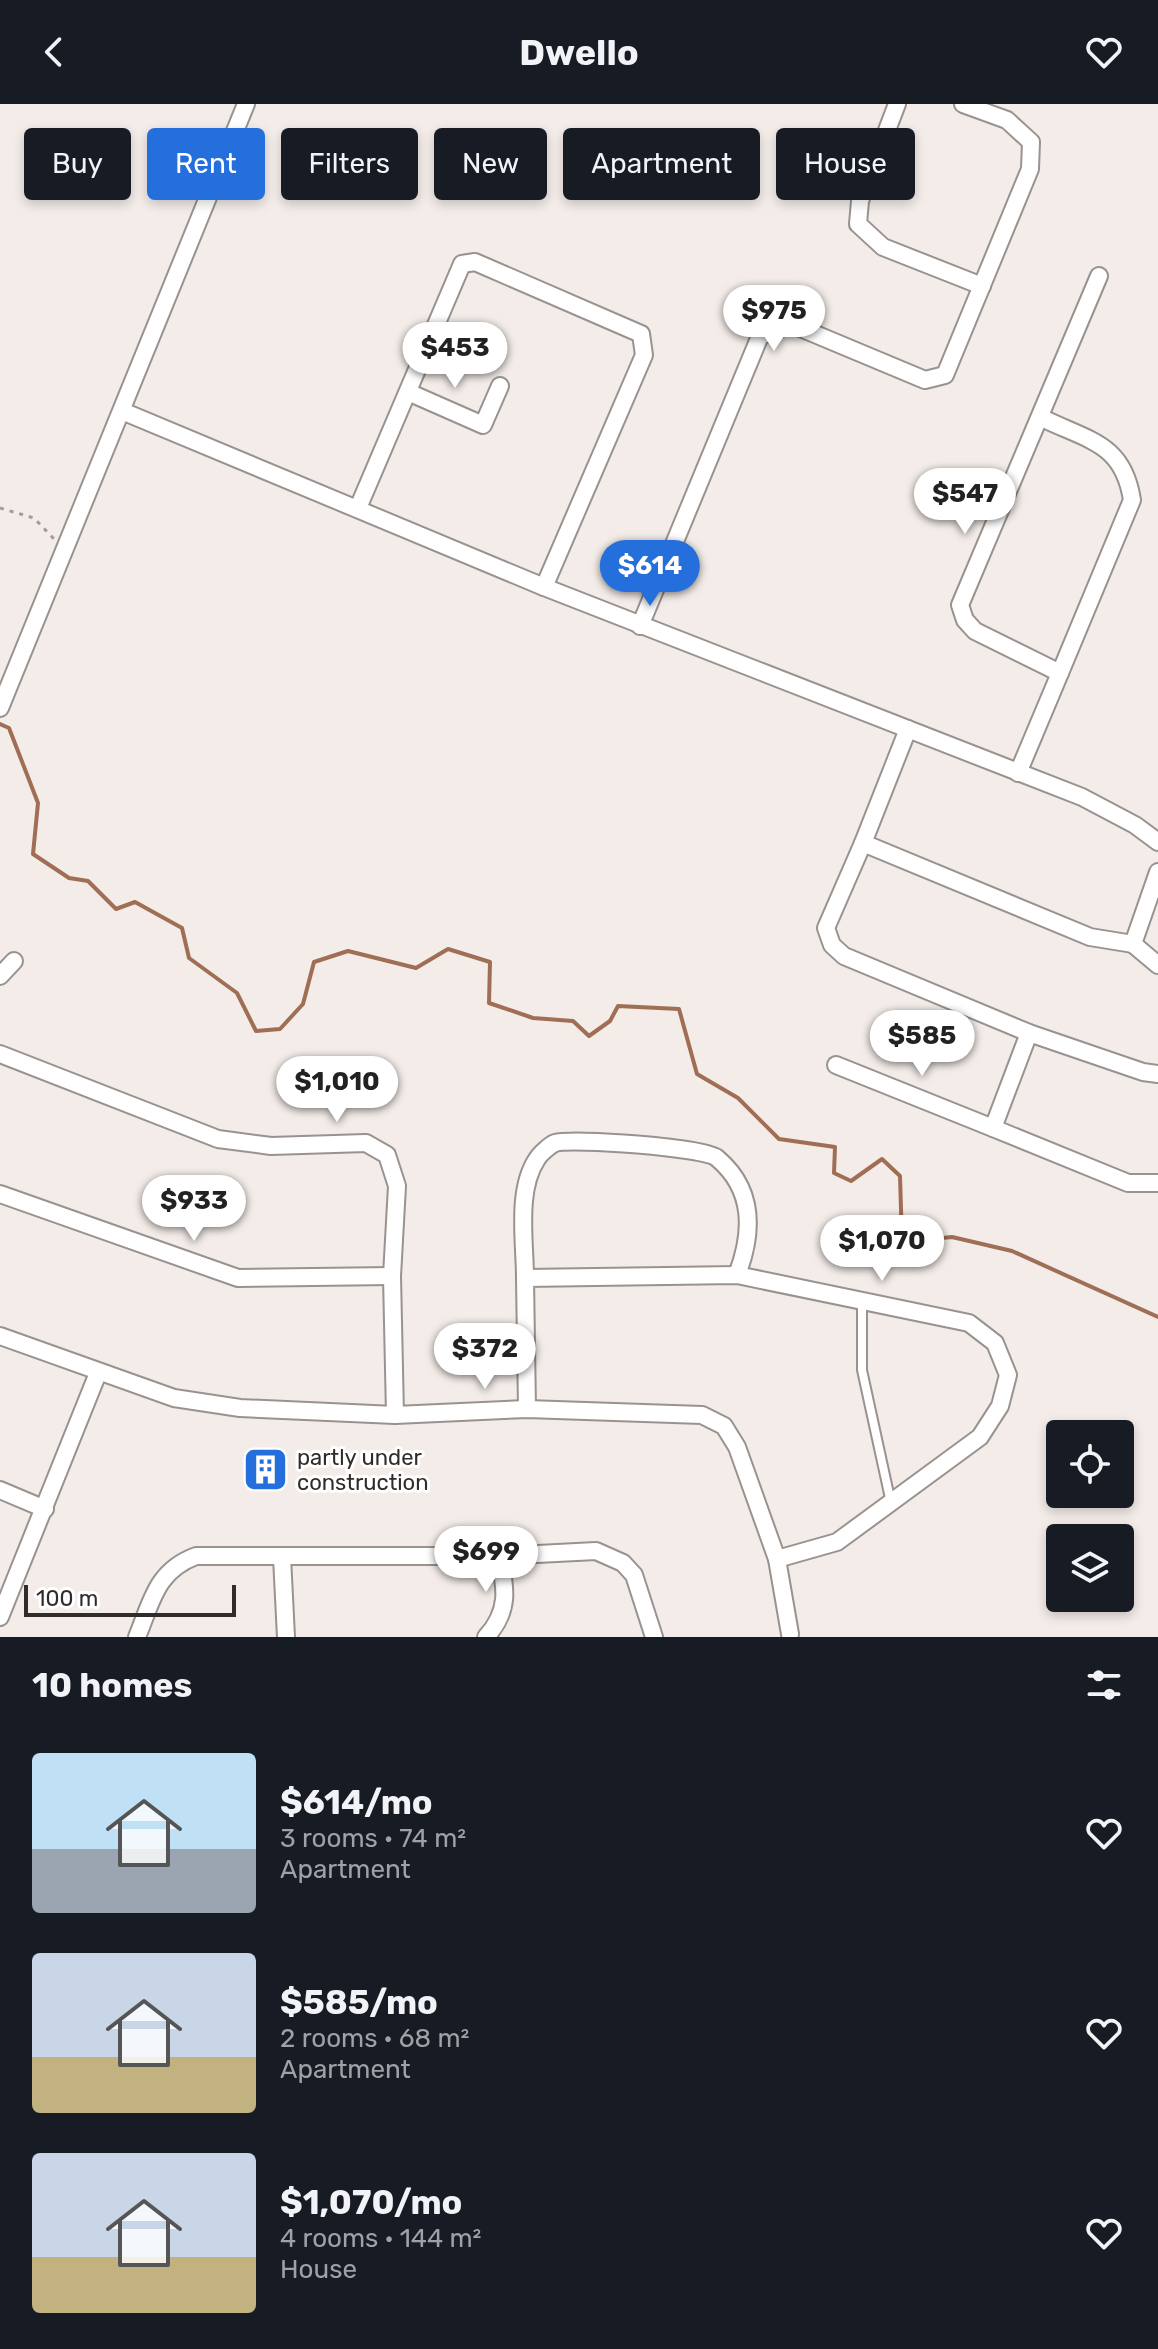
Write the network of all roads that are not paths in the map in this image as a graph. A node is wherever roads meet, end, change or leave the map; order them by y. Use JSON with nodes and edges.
{"nodes":[{"id":1,"x":246,"y":104,"type":"edge"},
{"id":2,"x":897,"y":104,"type":"edge"},
{"id":3,"x":963,"y":104,"type":"edge"},
{"id":4,"x":1099,"y":276,"type":"dead end"},
{"id":5,"x":982,"y":286,"type":"junction"},
{"id":6,"x":500,"y":386,"type":"dead end"},
{"id":7,"x":408,"y":392,"type":"junction"},
{"id":8,"x":122,"y":411,"type":"junction"},
{"id":9,"x":1040,"y":417,"type":"junction"},
{"id":10,"x":358,"y":508,"type":"junction"},
{"id":11,"x":544,"y":587,"type":"junction"},
{"id":12,"x":640,"y":626,"type":"junction"},
{"id":13,"x":1060,"y":673,"type":"junction"},
{"id":14,"x":0,"y":708,"type":"edge"},
{"id":15,"x":908,"y":729,"type":"junction"},
{"id":16,"x":1018,"y":773,"type":"junction"},
{"id":17,"x":1158,"y":842,"type":"edge"},
{"id":18,"x":863,"y":843,"type":"junction"},
{"id":19,"x":1158,"y":872,"type":"edge"},
{"id":20,"x":1133,"y":944,"type":"junction"},
{"id":21,"x":14,"y":961,"type":"dead end"},
{"id":22,"x":1158,"y":965,"type":"edge"},
{"id":23,"x":0,"y":976,"type":"edge"},
{"id":24,"x":1029,"y":1033,"type":"junction"},
{"id":25,"x":0,"y":1054,"type":"edge"},
{"id":26,"x":836,"y":1065,"type":"dead end"},
{"id":27,"x":1158,"y":1074,"type":"edge"},
{"id":28,"x":993,"y":1128,"type":"junction"},
{"id":29,"x":1158,"y":1183,"type":"edge"},
{"id":30,"x":0,"y":1194,"type":"edge"},
{"id":31,"x":737,"y":1275,"type":"junction"},
{"id":32,"x":392,"y":1276,"type":"junction"},
{"id":33,"x":525,"y":1278,"type":"junction"},
{"id":34,"x":862,"y":1299,"type":"junction"},
{"id":35,"x":0,"y":1336,"type":"edge"},
{"id":36,"x":98,"y":1373,"type":"junction"},
{"id":37,"x":527,"y":1409,"type":"junction"},
{"id":38,"x":395,"y":1415,"type":"junction"},
{"id":39,"x":0,"y":1490,"type":"edge"},
{"id":40,"x":891,"y":1504,"type":"junction"},
{"id":41,"x":45,"y":1509,"type":"junction"},
{"id":42,"x":499,"y":1556,"type":"junction"},
{"id":43,"x":282,"y":1557,"type":"junction"},
{"id":44,"x":777,"y":1559,"type":"junction"},
{"id":45,"x":0,"y":1617,"type":"edge"},
{"id":46,"x":790,"y":1634,"type":"dead end"},
{"id":47,"x":137,"y":1637,"type":"edge"},
{"id":48,"x":286,"y":1637,"type":"edge"},
{"id":49,"x":486,"y":1637,"type":"edge"},
{"id":50,"x":654,"y":1637,"type":"edge"}],
"edges":[{"from":1,"to":8,"type":"street"},
{"from":2,"to":5,"type":"street"},
{"from":3,"to":5,"type":"street"},
{"from":4,"to":9,"type":"street"},
{"from":5,"to":12,"type":"street"},
{"from":6,"to":7,"type":"street"},
{"from":7,"to":10,"type":"street"},
{"from":7,"to":11,"type":"street"},
{"from":8,"to":10,"type":"street"},
{"from":8,"to":14,"type":"street"},
{"from":9,"to":13,"type":"street"},
{"from":9,"to":13,"type":"street"},
{"from":10,"to":11,"type":"street"},
{"from":11,"to":12,"type":"street"},
{"from":12,"to":15,"type":"street"},
{"from":13,"to":16,"type":"street"},
{"from":15,"to":16,"type":"street"},
{"from":15,"to":18,"type":"street"},
{"from":16,"to":17,"type":"street"},
{"from":18,"to":20,"type":"street"},
{"from":18,"to":24,"type":"street"},
{"from":19,"to":20,"type":"street"},
{"from":20,"to":22,"type":"street"},
{"from":21,"to":23,"type":"street"},
{"from":24,"to":27,"type":"street"},
{"from":24,"to":28,"type":"street"},
{"from":25,"to":32,"type":"street"},
{"from":26,"to":28,"type":"street"},
{"from":28,"to":29,"type":"street"},
{"from":30,"to":32,"type":"street"},
{"from":31,"to":33,"type":"street"},
{"from":31,"to":33,"type":"street"},
{"from":31,"to":34,"type":"street"},
{"from":32,"to":38,"type":"street"},
{"from":33,"to":37,"type":"street"},
{"from":34,"to":40,"type":"lane"},
{"from":34,"to":40,"type":"street"},
{"from":35,"to":36,"type":"street"},
{"from":36,"to":38,"type":"street"},
{"from":36,"to":41,"type":"street"},
{"from":37,"to":38,"type":"street"},
{"from":37,"to":44,"type":"street"},
{"from":39,"to":41,"type":"street"},
{"from":40,"to":44,"type":"street"},
{"from":41,"to":45,"type":"street"},
{"from":42,"to":43,"type":"street"},
{"from":42,"to":49,"type":"street"},
{"from":42,"to":50,"type":"street"},
{"from":43,"to":47,"type":"street"},
{"from":43,"to":48,"type":"street"},
{"from":44,"to":46,"type":"street"}]}
